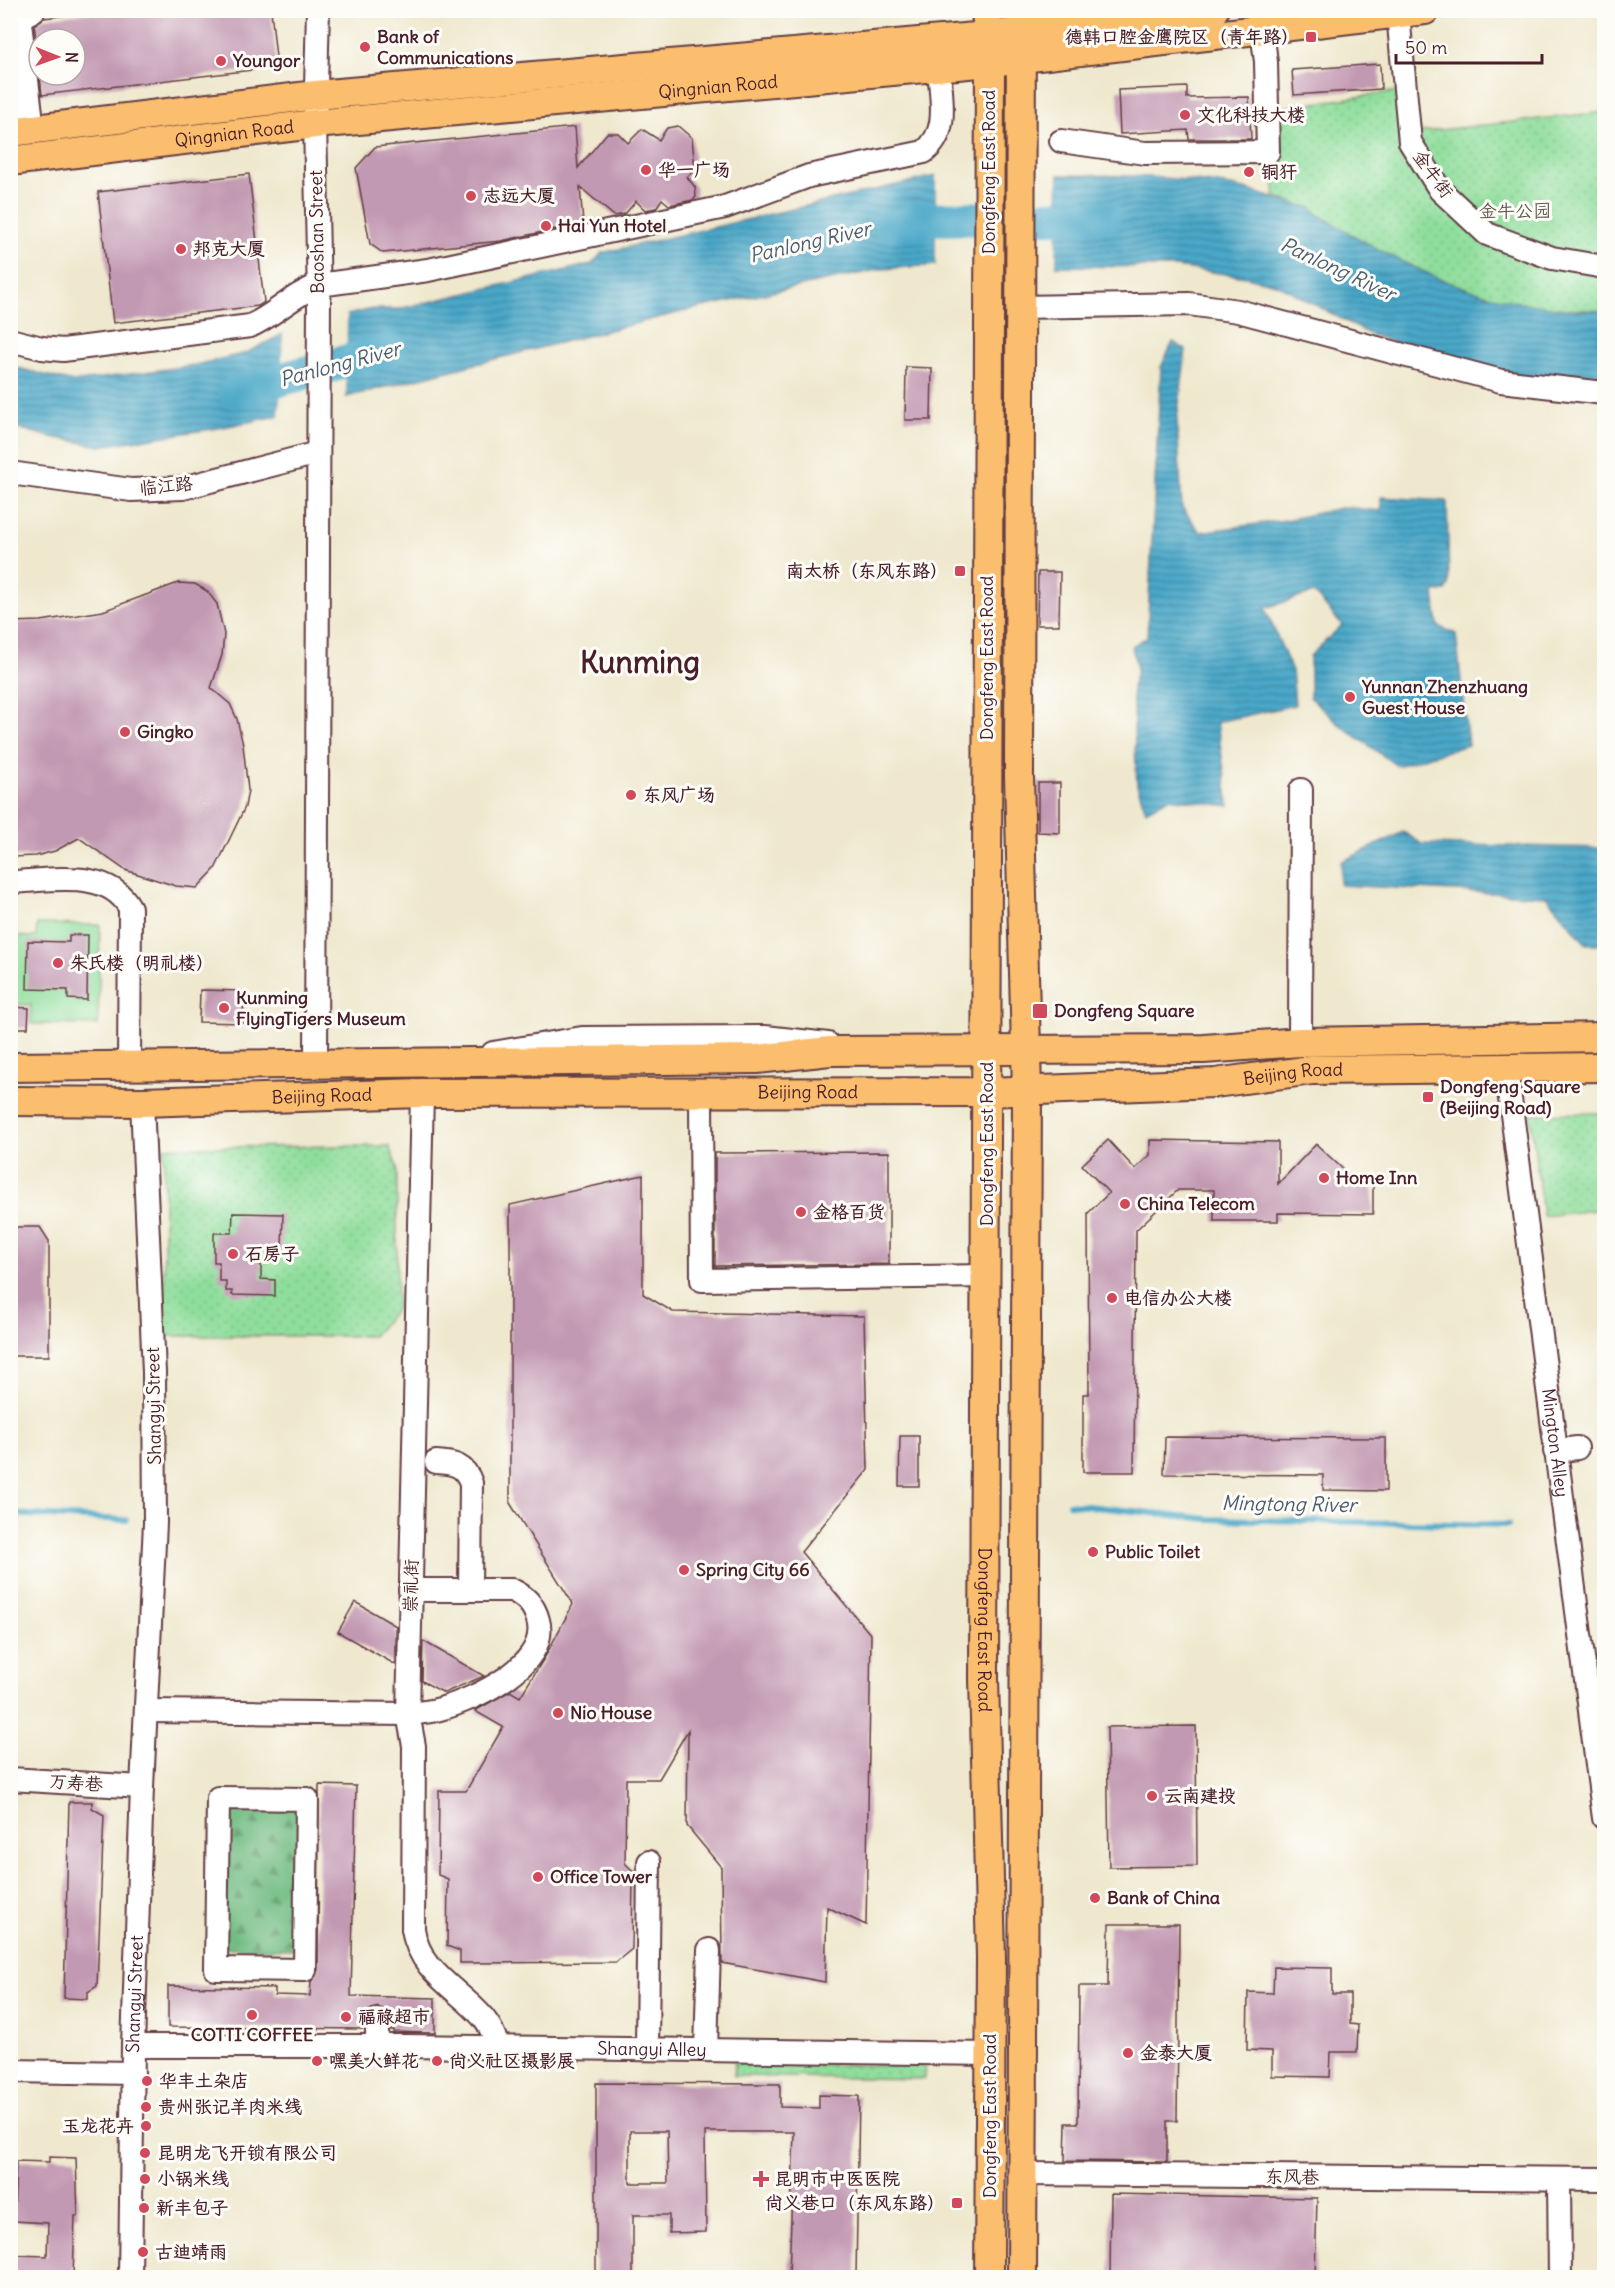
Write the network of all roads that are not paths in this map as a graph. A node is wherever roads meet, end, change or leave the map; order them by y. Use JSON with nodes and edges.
{"nodes":[{"id":1,"x":34,"y":10,"type":"edge"},
{"id":2,"x":318,"y":10,"type":"edge"},
{"id":3,"x":1214,"y":10,"type":"edge"},
{"id":4,"x":1412,"y":12,"type":"edge"},
{"id":5,"x":1262,"y":30,"type":"junction"},
{"id":6,"x":1022,"y":34,"type":"edge"},
{"id":7,"x":988,"y":36,"type":"edge"},
{"id":8,"x":939,"y":66,"type":"junction"},
{"id":9,"x":10,"y":88,"type":"edge"},
{"id":10,"x":316,"y":95,"type":"junction"},
{"id":11,"x":315,"y":124,"type":"junction"},
{"id":12,"x":21,"y":131,"type":"edge"},
{"id":13,"x":1061,"y":141,"type":"dead end"},
{"id":14,"x":10,"y":161,"type":"edge"},
{"id":15,"x":1605,"y":267,"type":"edge"},
{"id":16,"x":319,"y":293,"type":"junction"},
{"id":17,"x":1020,"y":307,"type":"junction"},
{"id":18,"x":10,"y":340,"type":"edge"},
{"id":19,"x":1605,"y":393,"type":"edge"},
{"id":20,"x":318,"y":453,"type":"junction"},
{"id":21,"x":10,"y":473,"type":"edge"},
{"id":22,"x":1301,"y":790,"type":"dead end"},
{"id":23,"x":10,"y":882,"type":"edge"},
{"id":24,"x":1605,"y":1037,"type":"edge"},
{"id":25,"x":1300,"y":1042,"type":"junction"},
{"id":26,"x":1025,"y":1051,"type":"junction"},
{"id":27,"x":987,"y":1052,"type":"junction"},
{"id":28,"x":316,"y":1064,"type":"junction"},
{"id":29,"x":129,"y":1066,"type":"junction"},
{"id":30,"x":10,"y":1067,"type":"edge"},
{"id":31,"x":1605,"y":1067,"type":"edge"},
{"id":32,"x":1506,"y":1068,"type":"junction"},
{"id":33,"x":1027,"y":1091,"type":"junction"},
{"id":34,"x":700,"y":1092,"type":"junction"},
{"id":35,"x":988,"y":1092,"type":"junction"},
{"id":36,"x":422,"y":1093,"type":"junction"},
{"id":37,"x":10,"y":1101,"type":"edge"},
{"id":38,"x":142,"y":1101,"type":"junction"},
{"id":39,"x":987,"y":1276,"type":"junction"},
{"id":40,"x":436,"y":1462,"type":"dead end"},
{"id":41,"x":470,"y":1589,"type":"junction"},
{"id":42,"x":410,"y":1590,"type":"junction"},
{"id":43,"x":147,"y":1711,"type":"junction"},
{"id":44,"x":408,"y":1714,"type":"junction"},
{"id":45,"x":10,"y":1779,"type":"edge"},
{"id":46,"x":142,"y":1787,"type":"junction"},
{"id":47,"x":307,"y":1799,"type":"joint"},
{"id":48,"x":1605,"y":1818,"type":"edge"},
{"id":49,"x":648,"y":1862,"type":"dead end"},
{"id":50,"x":709,"y":1950,"type":"dead end"},
{"id":51,"x":377,"y":2020,"type":"dead end"},
{"id":52,"x":133,"y":2046,"type":"junction"},
{"id":53,"x":377,"y":2046,"type":"junction"},
{"id":54,"x":497,"y":2047,"type":"junction"},
{"id":55,"x":646,"y":2049,"type":"junction"},
{"id":56,"x":706,"y":2050,"type":"junction"},
{"id":57,"x":991,"y":2054,"type":"junction"},
{"id":58,"x":10,"y":2071,"type":"edge"},
{"id":59,"x":133,"y":2073,"type":"junction"},
{"id":60,"x":1024,"y":2174,"type":"junction"},
{"id":61,"x":1605,"y":2179,"type":"edge"},
{"id":62,"x":1559,"y":2180,"type":"junction"},
{"id":63,"x":130,"y":2277,"type":"edge"},
{"id":64,"x":990,"y":2277,"type":"edge"},
{"id":65,"x":1022,"y":2277,"type":"edge"},
{"id":66,"x":1560,"y":2277,"type":"edge"}],
"edges":[{"from":1,"to":12,"type":"street"},
{"from":2,"to":10,"type":"street","name":"Baoshan Street"},
{"from":3,"to":6,"type":"main road","name":"Qingnian Road"},
{"from":4,"to":5,"type":"main road","name":"Qingnian Road"},
{"from":4,"to":15,"type":"street","name":"金牛街"},
{"from":5,"to":6,"type":"main road","name":"Qingnian Road"},
{"from":5,"to":13,"type":"street"},
{"from":6,"to":7,"type":"main road","name":"Qingnian Road"},
{"from":6,"to":17,"type":"main road","name":"Dongfeng East Road"},
{"from":7,"to":8,"type":"main road","name":"Qingnian Road"},
{"from":7,"to":10,"type":"main road","name":"Qingnian Road"},
{"from":7,"to":27,"type":"main road","name":"Dongfeng East Road"},
{"from":8,"to":11,"type":"main road","name":"Qingnian Road"},
{"from":8,"to":16,"type":"street"},
{"from":9,"to":12,"type":"street"},
{"from":10,"to":11,"type":"street","name":"Baoshan Street"},
{"from":10,"to":12,"type":"main road","name":"Qingnian Road"},
{"from":11,"to":14,"type":"main road","name":"Qingnian Road"},
{"from":11,"to":16,"type":"street","name":"Baoshan Street"},
{"from":16,"to":18,"type":"street"},
{"from":16,"to":20,"type":"street","name":"Baoshan Street"},
{"from":17,"to":19,"type":"street"},
{"from":17,"to":26,"type":"main road","name":"Dongfeng East Road"},
{"from":20,"to":21,"type":"street","name":"临江路"},
{"from":20,"to":28,"type":"street","name":"Baoshan Street"},
{"from":22,"to":25,"type":"street"},
{"from":23,"to":29,"type":"street"},
{"from":24,"to":25,"type":"main road","name":"Beijing Road"},
{"from":25,"to":26,"type":"main road","name":"Beijing Road"},
{"from":26,"to":27,"type":"main road","name":"Beijing Road"},
{"from":26,"to":33,"type":"main road","name":"Dongfeng East Road"},
{"from":27,"to":28,"type":"main road","name":"Beijing Road"},
{"from":27,"to":35,"type":"main road","name":"Dongfeng East Road"},
{"from":28,"to":29,"type":"main road","name":"Beijing Road"},
{"from":29,"to":30,"type":"main road","name":"Beijing Road"},
{"from":31,"to":32,"type":"main road","name":"Beijing Road"},
{"from":32,"to":33,"type":"main road","name":"Beijing Road"},
{"from":32,"to":48,"type":"street","name":"Mington Alley"},
{"from":33,"to":35,"type":"main road","name":"Beijing Road"},
{"from":33,"to":60,"type":"main road","name":"Dongfeng East Road"},
{"from":34,"to":35,"type":"main road","name":"Beijing Road"},
{"from":34,"to":36,"type":"main road","name":"Beijing Road"},
{"from":34,"to":39,"type":"street"},
{"from":35,"to":39,"type":"main road","name":"Dongfeng East Road"},
{"from":36,"to":38,"type":"main road","name":"Beijing Road"},
{"from":36,"to":42,"type":"street","name":"崇礼街"},
{"from":37,"to":38,"type":"main road","name":"Beijing Road"},
{"from":38,"to":43,"type":"street","name":"Shangyi Street"},
{"from":39,"to":57,"type":"main road","name":"Dongfeng East Road"},
{"from":40,"to":41,"type":"street"},
{"from":41,"to":42,"type":"street"},
{"from":41,"to":44,"type":"street"},
{"from":42,"to":44,"type":"street","name":"崇礼街"},
{"from":43,"to":44,"type":"street"},
{"from":43,"to":46,"type":"street","name":"Shangyi Street"},
{"from":44,"to":54,"type":"street","name":"崇礼街"},
{"from":45,"to":46,"type":"street","name":"万寿巷"},
{"from":46,"to":52,"type":"street","name":"Shangyi Street"},
{"from":47,"to":47,"type":"street"},
{"from":49,"to":55,"type":"street"},
{"from":50,"to":56,"type":"street"},
{"from":51,"to":53,"type":"street"},
{"from":52,"to":53,"type":"street","name":"Shangyi Alley"},
{"from":52,"to":59,"type":"street","name":"Shangyi Street"},
{"from":53,"to":54,"type":"street","name":"Shangyi Alley"},
{"from":54,"to":55,"type":"street","name":"Shangyi Alley"},
{"from":55,"to":56,"type":"street","name":"Shangyi Alley"},
{"from":56,"to":57,"type":"street","name":"Shangyi Alley"},
{"from":57,"to":64,"type":"main road","name":"Dongfeng East Road"},
{"from":58,"to":59,"type":"street"},
{"from":59,"to":63,"type":"street","name":"Shangyi Street"},
{"from":60,"to":62,"type":"street","name":"东风巷"},
{"from":60,"to":65,"type":"main road","name":"Dongfeng East Road"},
{"from":61,"to":62,"type":"street","name":"东风巷"},
{"from":62,"to":66,"type":"street"}]}
